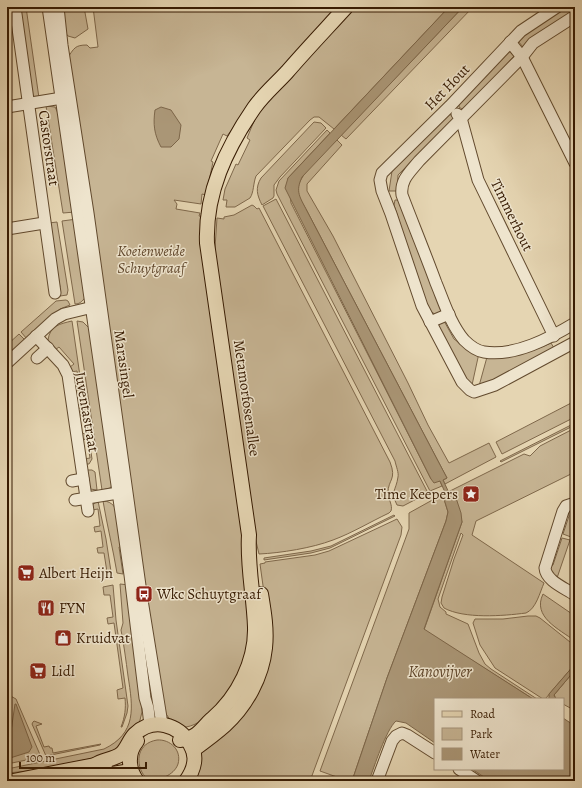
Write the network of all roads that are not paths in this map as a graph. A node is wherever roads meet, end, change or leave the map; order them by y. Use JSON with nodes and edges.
{"nodes":[{"id":1,"x":15,"y":7,"type":"edge"},
{"id":2,"x":48,"y":7,"type":"edge"},
{"id":3,"x":58,"y":7,"type":"edge"},
{"id":4,"x":346,"y":7,"type":"edge"},
{"id":5,"x":557,"y":7,"type":"edge"},
{"id":6,"x":575,"y":16,"type":"edge"},
{"id":7,"x":510,"y":42,"type":"junction"},
{"id":8,"x":522,"y":57,"type":"junction"},
{"id":9,"x":66,"y":97,"type":"junction"},
{"id":10,"x":28,"y":104,"type":"junction"},
{"id":11,"x":450,"y":106,"type":"junction"},
{"id":12,"x":7,"y":107,"type":"edge"},
{"id":13,"x":461,"y":118,"type":"junction"},
{"id":14,"x":575,"y":163,"type":"edge"},
{"id":15,"x":402,"y":195,"type":"junction"},
{"id":16,"x":386,"y":200,"type":"junction"},
{"id":17,"x":44,"y":223,"type":"junction"},
{"id":18,"x":7,"y":229,"type":"edge"},
{"id":19,"x":55,"y":293,"type":"dead end"},
{"id":20,"x":96,"y":306,"type":"junction"},
{"id":21,"x":449,"y":314,"type":"junction"},
{"id":22,"x":430,"y":322,"type":"junction"},
{"id":23,"x":575,"y":323,"type":"edge"},
{"id":24,"x":36,"y":336,"type":"junction"},
{"id":25,"x":554,"y":336,"type":"junction"},
{"id":26,"x":575,"y":342,"type":"edge"},
{"id":27,"x":48,"y":348,"type":"junction"},
{"id":28,"x":37,"y":358,"type":"dead end"},
{"id":29,"x":7,"y":363,"type":"edge"},
{"id":30,"x":83,"y":479,"type":"junction"},
{"id":31,"x":72,"y":481,"type":"dead end"},
{"id":32,"x":122,"y":492,"type":"junction"},
{"id":33,"x":86,"y":498,"type":"junction"},
{"id":34,"x":75,"y":500,"type":"dead end"},
{"id":35,"x":575,"y":503,"type":"edge"},
{"id":36,"x":88,"y":511,"type":"dead end"},
{"id":37,"x":249,"y":535,"type":"junction"},
{"id":38,"x":575,"y":595,"type":"edge"},
{"id":39,"x":151,"y":728,"type":"junction"},
{"id":40,"x":186,"y":741,"type":"junction"},
{"id":41,"x":434,"y":752,"type":"edge"},
{"id":42,"x":130,"y":765,"type":"edge"},
{"id":43,"x":460,"y":770,"type":"edge"},
{"id":44,"x":13,"y":781,"type":"edge"},
{"id":45,"x":80,"y":781,"type":"edge"},
{"id":46,"x":111,"y":781,"type":"edge"},
{"id":47,"x":176,"y":781,"type":"edge"},
{"id":48,"x":186,"y":781,"type":"edge"},
{"id":49,"x":378,"y":781,"type":"edge"},
{"id":50,"x":477,"y":781,"type":"edge"}],
"edges":[{"from":1,"to":10,"type":"street","name":"Castorstraat"},
{"from":2,"to":9,"type":"street","name":"Marasingel"},
{"from":3,"to":9,"type":"street","name":"Marasingel"},
{"from":4,"to":37,"type":"main road","name":"Metamorfosenallee"},
{"from":5,"to":7,"type":"street","name":"Het Hout"},
{"from":6,"to":8,"type":"street","name":"Het Hout"},
{"from":7,"to":8,"type":"street"},
{"from":7,"to":11,"type":"street","name":"Het Hout"},
{"from":8,"to":13,"type":"street","name":"Het Hout"},
{"from":8,"to":14,"type":"street"},
{"from":9,"to":10,"type":"street"},
{"from":9,"to":20,"type":"street","name":"Marasingel"},
{"from":10,"to":12,"type":"street"},
{"from":10,"to":17,"type":"street","name":"Castorstraat"},
{"from":11,"to":13,"type":"street","name":"Timmerhout"},
{"from":11,"to":16,"type":"street","name":"Het Hout"},
{"from":13,"to":15,"type":"street","name":"Het Hout"},
{"from":13,"to":25,"type":"street","name":"Timmerhout"},
{"from":15,"to":16,"type":"street"},
{"from":15,"to":21,"type":"street"},
{"from":16,"to":22,"type":"street","name":"Het Hout"},
{"from":17,"to":18,"type":"street"},
{"from":17,"to":19,"type":"street","name":"Castorstraat"},
{"from":20,"to":24,"type":"street"},
{"from":20,"to":32,"type":"street","name":"Marasingel"},
{"from":21,"to":22,"type":"street"},
{"from":21,"to":25,"type":"street"},
{"from":22,"to":26,"type":"street","name":"Het Hout"},
{"from":23,"to":25,"type":"street"},
{"from":24,"to":27,"type":"street","name":"Juventastraat"},
{"from":24,"to":29,"type":"street"},
{"from":27,"to":28,"type":"street"},
{"from":27,"to":30,"type":"street","name":"Juventastraat"},
{"from":30,"to":31,"type":"street"},
{"from":30,"to":33,"type":"street","name":"Juventastraat"},
{"from":32,"to":33,"type":"street"},
{"from":32,"to":39,"type":"street","name":"Marasingel"},
{"from":32,"to":39,"type":"street","name":"Marasingel"},
{"from":33,"to":34,"type":"street"},
{"from":33,"to":36,"type":"street","name":"Juventastraat"},
{"from":35,"to":38,"type":"street"},
{"from":37,"to":40,"type":"main road","name":"Metamorfosenallee"},
{"from":37,"to":40,"type":"main road","name":"Metamorfosenallee"},
{"from":39,"to":40,"type":"main road"},
{"from":39,"to":42,"type":"main road"},
{"from":40,"to":47,"type":"main road"},
{"from":40,"to":48,"type":"main road"},
{"from":41,"to":49,"type":"street"},
{"from":42,"to":44,"type":"main road"},
{"from":42,"to":45,"type":"main road"},
{"from":43,"to":50,"type":"street"},
{"from":45,"to":46,"type":"main road"}]}
